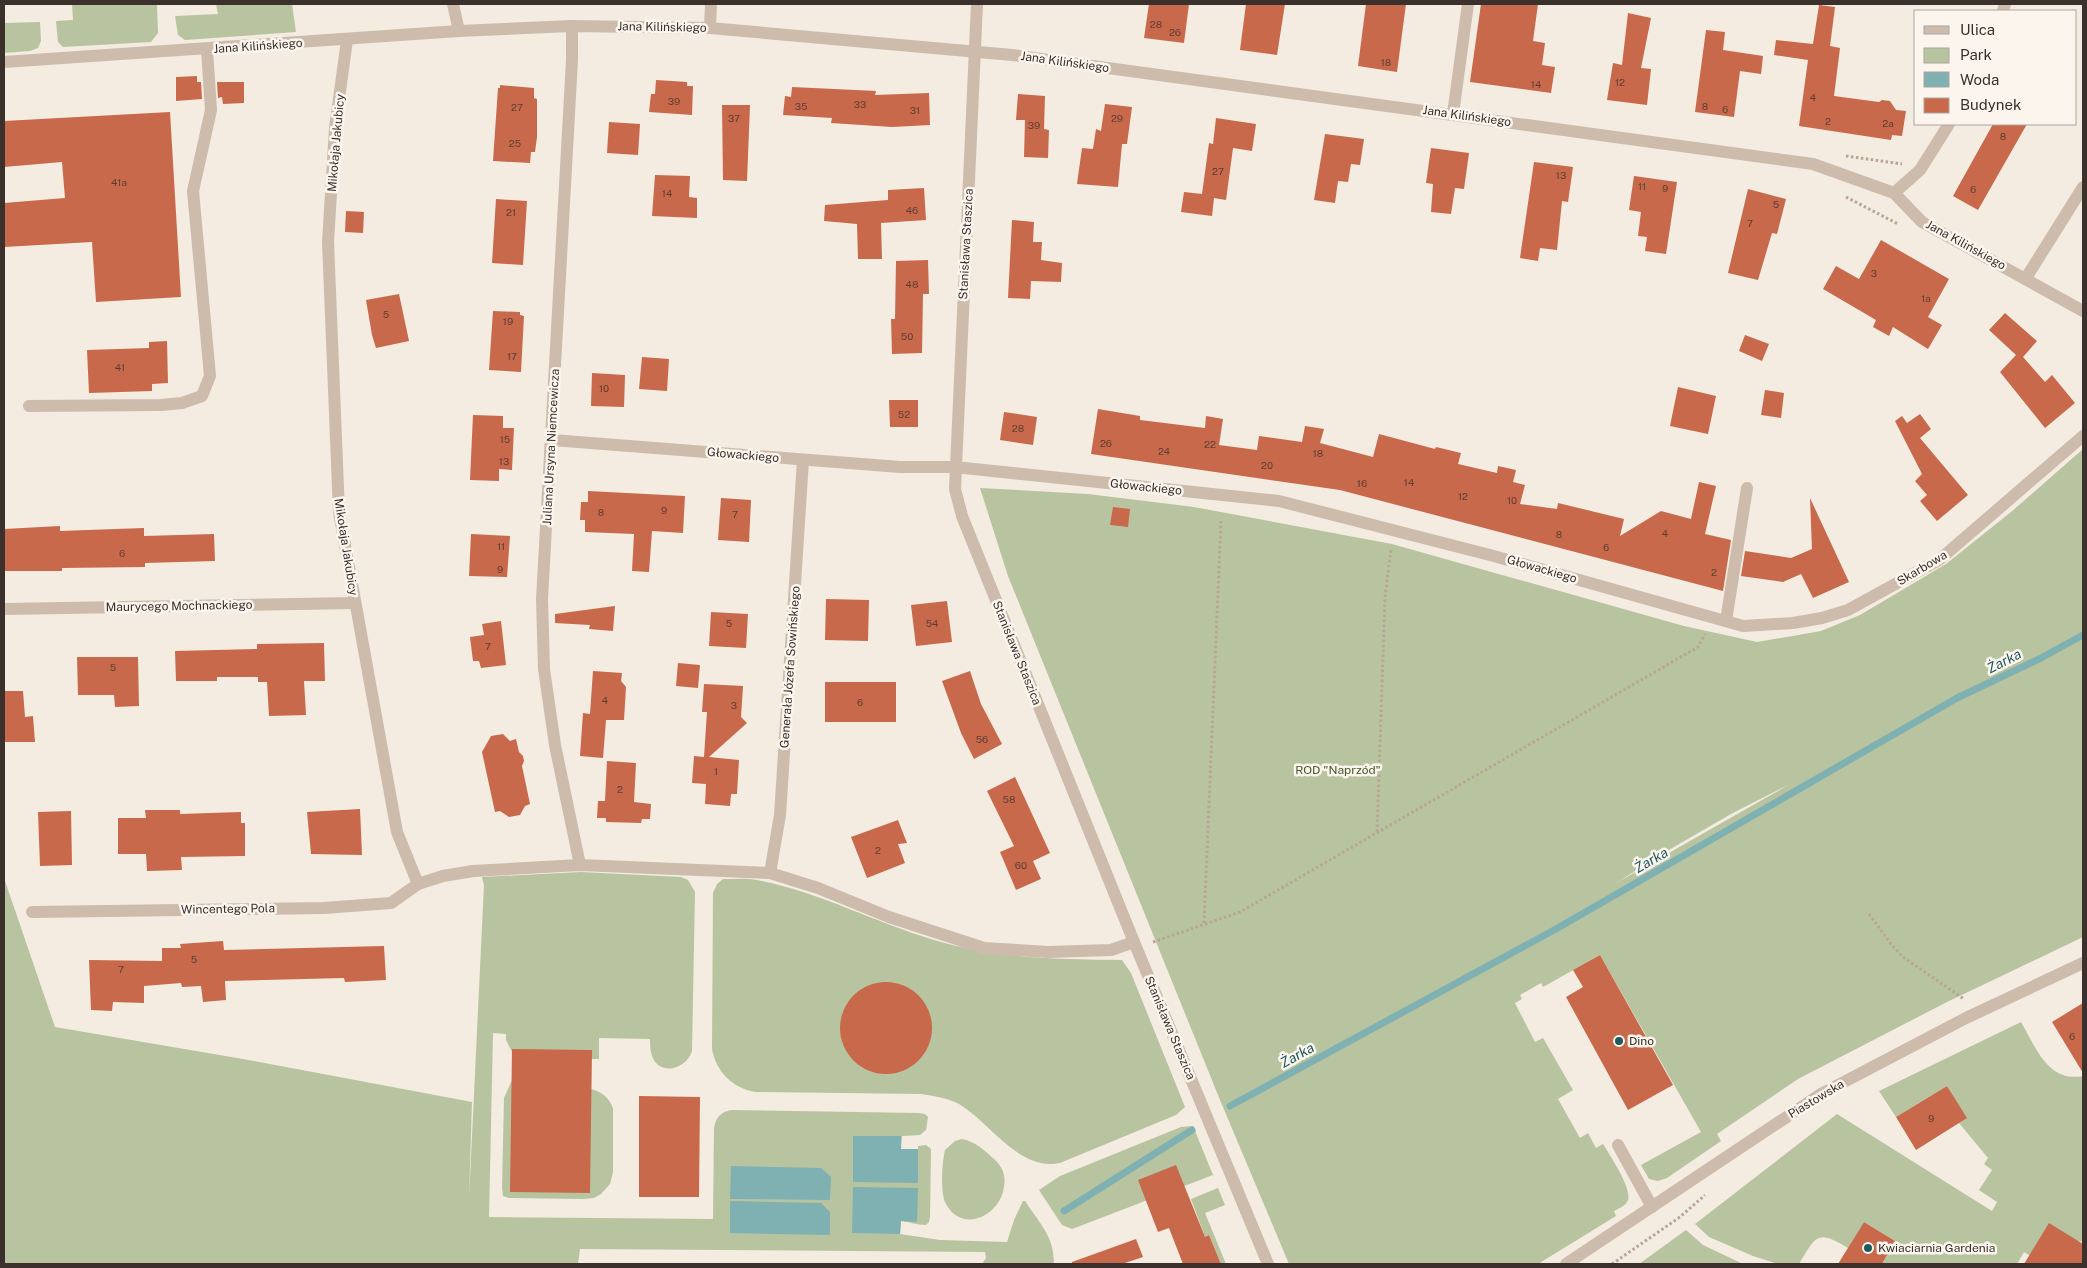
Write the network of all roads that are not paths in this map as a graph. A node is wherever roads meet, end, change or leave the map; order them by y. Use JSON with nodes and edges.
{"nodes":[{"id":1,"x":453,"y":4,"type":"edge"},
{"id":2,"x":711,"y":4,"type":"edge"},
{"id":3,"x":977,"y":4,"type":"edge"},
{"id":4,"x":1468,"y":4,"type":"edge"},
{"id":5,"x":572,"y":26,"type":"junction"},
{"id":6,"x":710,"y":28,"type":"junction"},
{"id":7,"x":459,"y":31,"type":"junction"},
{"id":8,"x":347,"y":40,"type":"junction"},
{"id":9,"x":207,"y":50,"type":"junction"},
{"id":10,"x":975,"y":52,"type":"junction"},
{"id":11,"x":4,"y":62,"type":"edge"},
{"id":12,"x":1453,"y":114,"type":"junction"},
{"id":13,"x":1948,"y":125,"type":"edge"},
{"id":14,"x":2083,"y":187,"type":"edge"},
{"id":15,"x":1894,"y":194,"type":"junction"},
{"id":16,"x":2026,"y":278,"type":"junction"},
{"id":17,"x":2083,"y":311,"type":"edge"},
{"id":18,"x":29,"y":406,"type":"dead end"},
{"id":19,"x":2083,"y":436,"type":"edge"},
{"id":20,"x":552,"y":440,"type":"junction"},
{"id":21,"x":804,"y":460,"type":"junction"},
{"id":22,"x":955,"y":467,"type":"junction"},
{"id":23,"x":1747,"y":488,"type":"dead end"},
{"id":24,"x":355,"y":603,"type":"junction"},
{"id":25,"x":4,"y":610,"type":"edge"},
{"id":26,"x":1720,"y":619,"type":"junction"},
{"id":27,"x":580,"y":865,"type":"junction"},
{"id":28,"x":770,"y":873,"type":"junction"},
{"id":29,"x":418,"y":884,"type":"junction"},
{"id":30,"x":32,"y":912,"type":"dead end"},
{"id":31,"x":1134,"y":942,"type":"junction"},
{"id":32,"x":2083,"y":963,"type":"edge"},
{"id":33,"x":1618,"y":1145,"type":"dead end"},
{"id":34,"x":1652,"y":1206,"type":"junction"},
{"id":35,"x":1268,"y":1264,"type":"edge"},
{"id":36,"x":1566,"y":1264,"type":"edge"}],
"edges":[{"from":1,"to":7,"type":"street"},
{"from":2,"to":6,"type":"street"},
{"from":3,"to":10,"type":"street","name":"Stanisława Staszica"},
{"from":4,"to":12,"type":"street"},
{"from":5,"to":6,"type":"street","name":"Jana Kilińskiego"},
{"from":5,"to":7,"type":"street","name":"Jana Kilińskiego"},
{"from":5,"to":20,"type":"street","name":"Juliana Ursyna Niemcewicza"},
{"from":6,"to":10,"type":"street","name":"Jana Kilińskiego"},
{"from":7,"to":8,"type":"street","name":"Jana Kilińskiego"},
{"from":8,"to":9,"type":"street","name":"Jana Kilińskiego"},
{"from":8,"to":24,"type":"street","name":"Mikołaja Jakubicy"},
{"from":9,"to":11,"type":"street","name":"Jana Kilińskiego"},
{"from":9,"to":18,"type":"street"},
{"from":10,"to":12,"type":"street","name":"Jana Kilińskiego"},
{"from":10,"to":22,"type":"street","name":"Stanisława Staszica"},
{"from":12,"to":15,"type":"street","name":"Jana Kilińskiego"},
{"from":13,"to":15,"type":"street"},
{"from":14,"to":16,"type":"street"},
{"from":15,"to":16,"type":"street","name":"Jana Kilińskiego"},
{"from":16,"to":17,"type":"street","name":"Jana Kilińskiego"},
{"from":19,"to":26,"type":"street","name":"Skarbowa"},
{"from":20,"to":21,"type":"street","name":"Głowackiego"},
{"from":20,"to":27,"type":"street","name":"Juliana Ursyna Niemcewicza"},
{"from":21,"to":22,"type":"street","name":"Głowackiego"},
{"from":21,"to":28,"type":"street","name":"Generała Józefa Sowińskiego"},
{"from":22,"to":26,"type":"street","name":"Głowackiego"},
{"from":22,"to":31,"type":"street","name":"Stanisława Staszica"},
{"from":23,"to":26,"type":"street"},
{"from":24,"to":25,"type":"street","name":"Maurycego Mochnackiego"},
{"from":24,"to":29,"type":"street","name":"Mikołaja Jakubicy"},
{"from":27,"to":28,"type":"street"},
{"from":27,"to":29,"type":"street"},
{"from":28,"to":31,"type":"street"},
{"from":29,"to":30,"type":"street","name":"Wincentego Pola"},
{"from":31,"to":35,"type":"street","name":"Stanisława Staszica"},
{"from":32,"to":34,"type":"street","name":"Piastowska"},
{"from":33,"to":34,"type":"street"},
{"from":34,"to":36,"type":"street","name":"Piastowska"}]}
